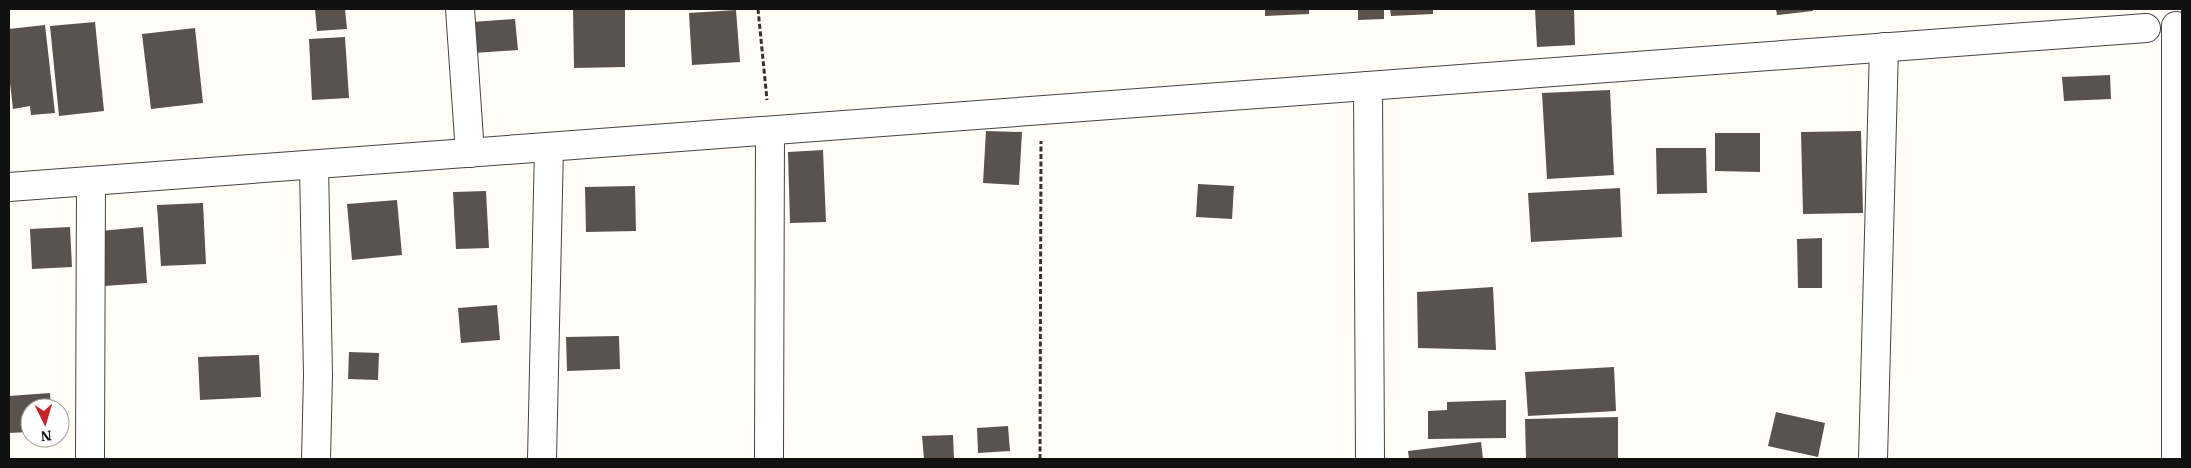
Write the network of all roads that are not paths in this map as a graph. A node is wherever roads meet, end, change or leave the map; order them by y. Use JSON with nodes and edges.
{"nodes":[{"id":1,"x":460,"y":9,"type":"edge"},
{"id":2,"x":2145,"y":18,"type":"edge"},
{"id":3,"x":2179,"y":26,"type":"edge"},
{"id":4,"x":1884,"y":47,"type":"junction"},
{"id":5,"x":1368,"y":86,"type":"junction"},
{"id":6,"x":770,"y":131,"type":"junction"},
{"id":7,"x":549,"y":147,"type":"junction"},
{"id":8,"x":470,"y":153,"type":"junction"},
{"id":9,"x":314,"y":164,"type":"junction"},
{"id":10,"x":91,"y":181,"type":"junction"},
{"id":11,"x":9,"y":187,"type":"edge"},
{"id":12,"x":90,"y":459,"type":"edge"},
{"id":13,"x":316,"y":459,"type":"edge"},
{"id":14,"x":542,"y":459,"type":"edge"},
{"id":15,"x":769,"y":459,"type":"edge"},
{"id":16,"x":1370,"y":459,"type":"edge"},
{"id":17,"x":1873,"y":459,"type":"edge"},
{"id":18,"x":2176,"y":459,"type":"edge"}],
"edges":[{"from":1,"to":8,"type":"street"},
{"from":2,"to":3,"type":"street"},
{"from":2,"to":4,"type":"street"},
{"from":3,"to":18,"type":"street"},
{"from":4,"to":5,"type":"street"},
{"from":4,"to":17,"type":"street"},
{"from":5,"to":6,"type":"street"},
{"from":5,"to":16,"type":"street"},
{"from":6,"to":7,"type":"street"},
{"from":6,"to":15,"type":"street"},
{"from":7,"to":8,"type":"street"},
{"from":7,"to":14,"type":"street"},
{"from":8,"to":9,"type":"street"},
{"from":9,"to":10,"type":"street"},
{"from":9,"to":13,"type":"street"},
{"from":10,"to":11,"type":"street"},
{"from":10,"to":12,"type":"street"}]}
